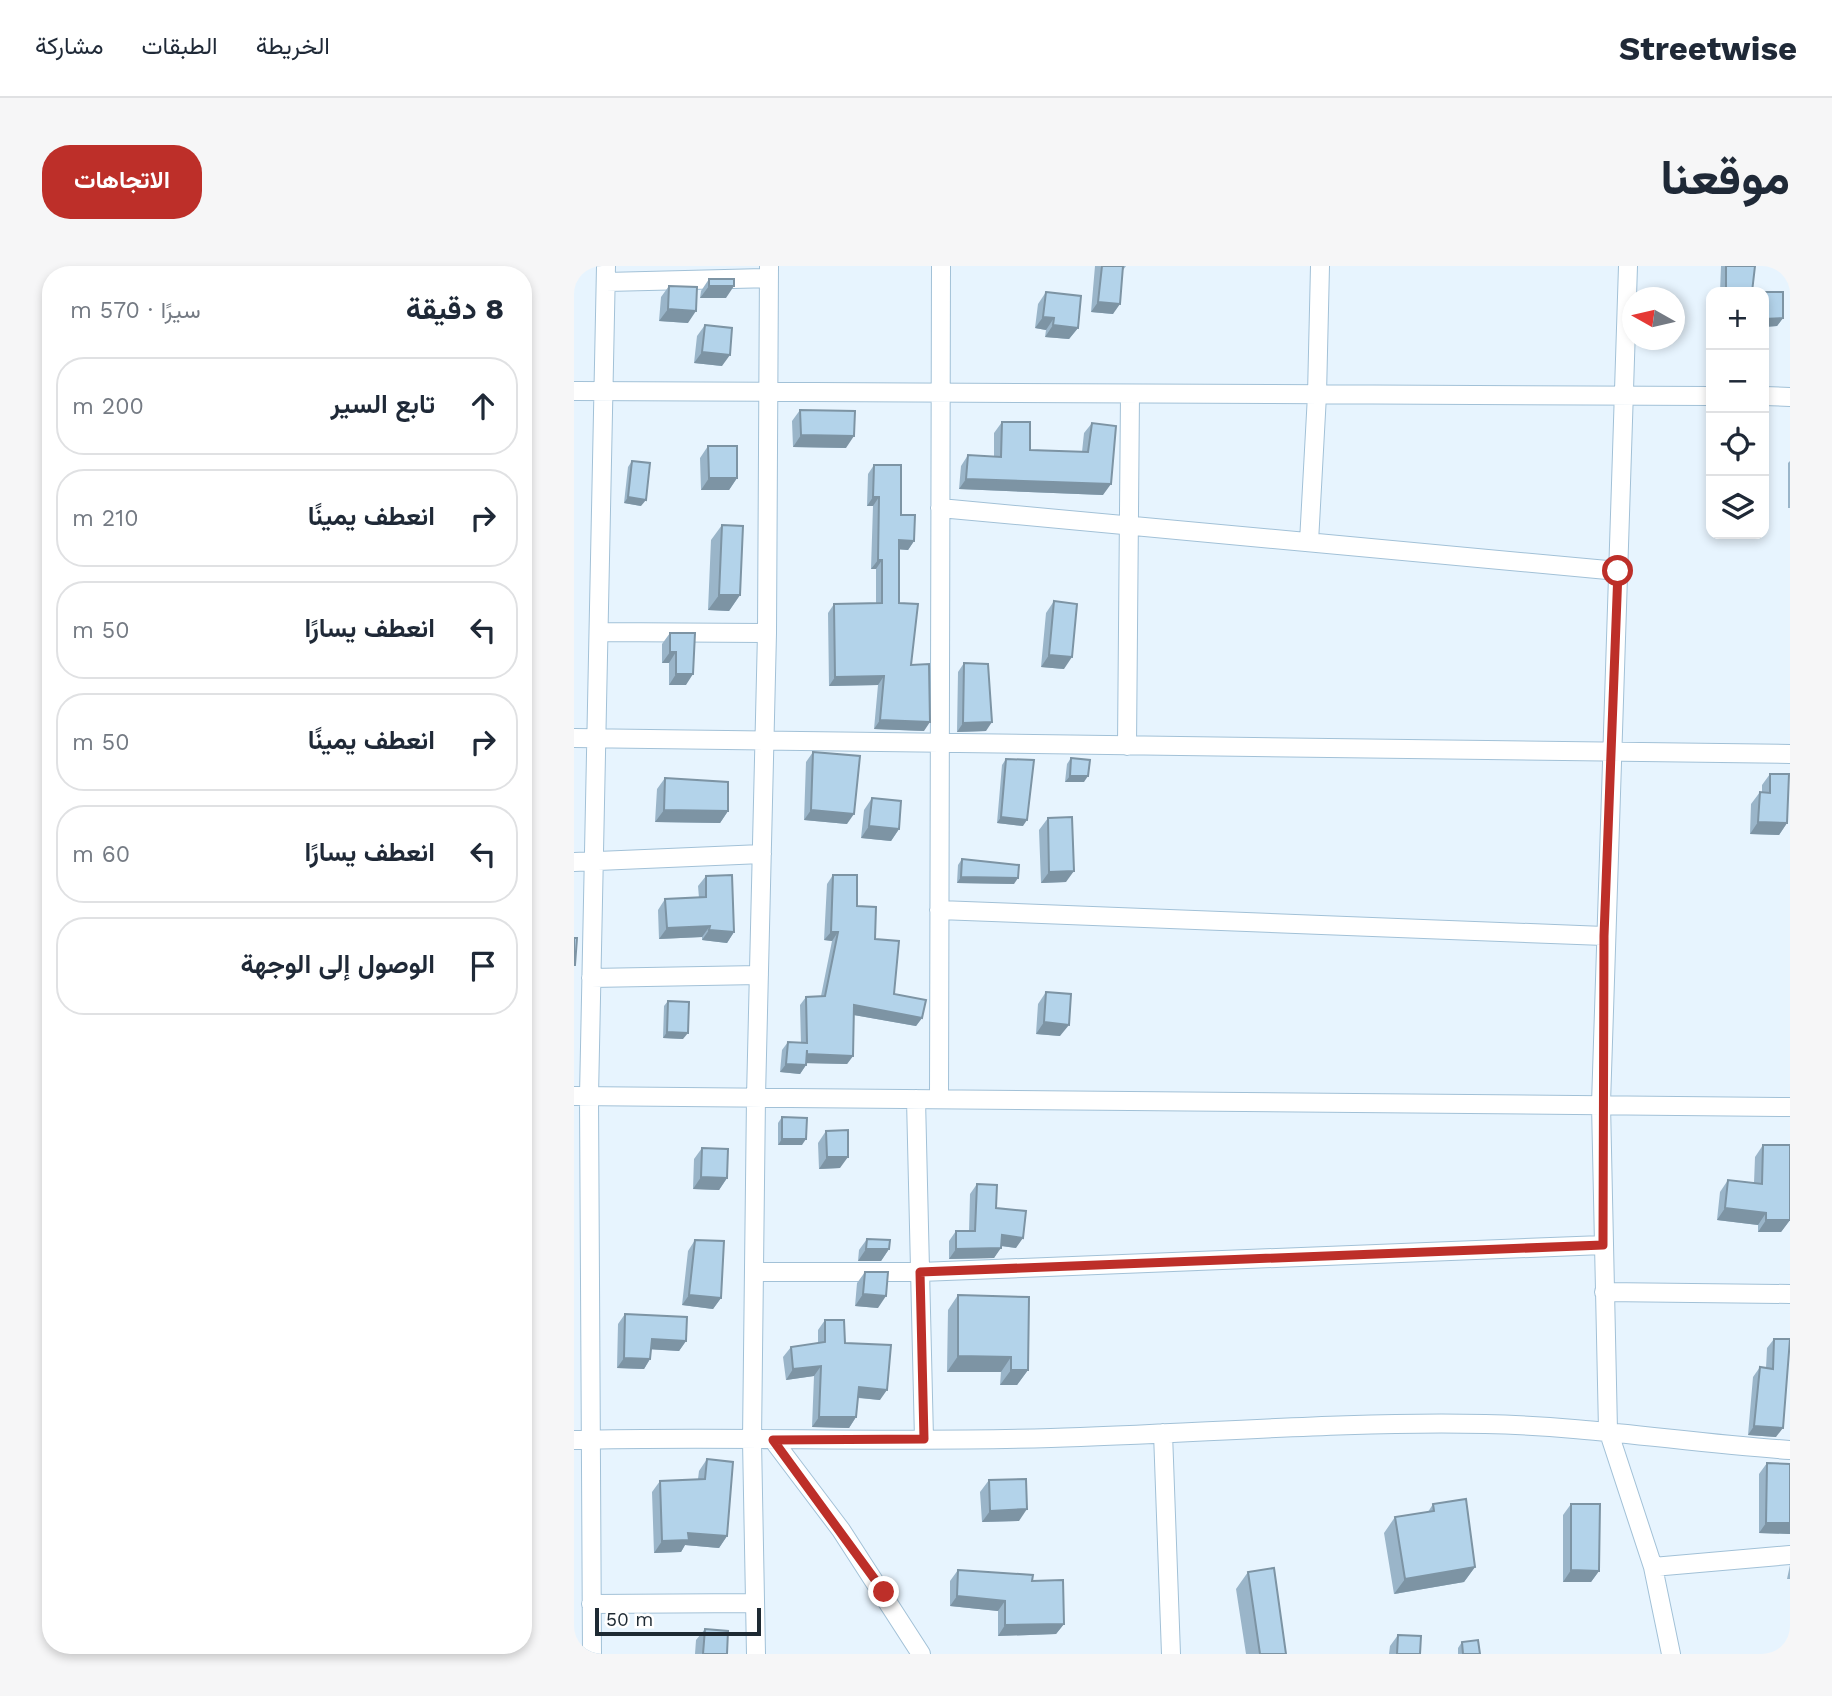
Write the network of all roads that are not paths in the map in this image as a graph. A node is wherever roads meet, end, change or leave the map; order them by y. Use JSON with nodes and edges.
{"nodes":[{"id":1,"x":941,"y":266,"type":"edge"},
{"id":2,"x":1320,"y":266,"type":"edge"},
{"id":3,"x":1628,"y":266,"type":"edge"},
{"id":4,"x":769,"y":272,"type":"edge"},
{"id":5,"x":606,"y":274,"type":"edge"},
{"id":6,"x":574,"y":391,"type":"edge"},
{"id":7,"x":605,"y":391,"type":"junction"},
{"id":8,"x":768,"y":393,"type":"junction"},
{"id":9,"x":941,"y":394,"type":"junction"},
{"id":10,"x":1129,"y":394,"type":"junction"},
{"id":11,"x":1317,"y":395,"type":"junction"},
{"id":12,"x":1624,"y":395,"type":"junction"},
{"id":13,"x":1706,"y":396,"type":"edge"},
{"id":14,"x":1769,"y":397,"type":"edge"},
{"id":15,"x":1790,"y":397,"type":"edge"},
{"id":16,"x":940,"y":508,"type":"junction"},
{"id":17,"x":1130,"y":526,"type":"junction"},
{"id":18,"x":1309,"y":542,"type":"junction"},
{"id":19,"x":1618,"y":571,"type":"junction"},
{"id":20,"x":599,"y":632,"type":"junction"},
{"id":21,"x":767,"y":633,"type":"junction"},
{"id":22,"x":574,"y":738,"type":"edge"},
{"id":23,"x":596,"y":739,"type":"junction"},
{"id":24,"x":764,"y":743,"type":"junction"},
{"id":25,"x":942,"y":743,"type":"junction"},
{"id":26,"x":1127,"y":746,"type":"junction"},
{"id":27,"x":1612,"y":752,"type":"junction"},
{"id":28,"x":1790,"y":754,"type":"edge"},
{"id":29,"x":762,"y":854,"type":"junction"},
{"id":30,"x":574,"y":862,"type":"edge"},
{"id":31,"x":594,"y":862,"type":"junction"},
{"id":32,"x":939,"y":911,"type":"junction"},
{"id":33,"x":1604,"y":936,"type":"junction"},
{"id":34,"x":759,"y":975,"type":"junction"},
{"id":35,"x":591,"y":978,"type":"junction"},
{"id":36,"x":581,"y":1096,"type":"edge"},
{"id":37,"x":756,"y":1097,"type":"junction"},
{"id":38,"x":916,"y":1099,"type":"junction"},
{"id":39,"x":939,"y":1099,"type":"junction"},
{"id":40,"x":1601,"y":1104,"type":"junction"},
{"id":41,"x":1790,"y":1107,"type":"edge"},
{"id":42,"x":1603,"y":1245,"type":"junction"},
{"id":43,"x":754,"y":1272,"type":"junction"},
{"id":44,"x":920,"y":1272,"type":"junction"},
{"id":45,"x":1604,"y":1292,"type":"junction"},
{"id":46,"x":1790,"y":1294,"type":"edge"},
{"id":47,"x":581,"y":1319,"type":"edge"},
{"id":48,"x":1608,"y":1430,"type":"junction"},
{"id":49,"x":1163,"y":1433,"type":"junction"},
{"id":50,"x":924,"y":1439,"type":"junction"},
{"id":51,"x":581,"y":1440,"type":"edge"},
{"id":52,"x":752,"y":1440,"type":"junction"},
{"id":53,"x":773,"y":1440,"type":"junction"},
{"id":54,"x":1790,"y":1450,"type":"edge"},
{"id":55,"x":1790,"y":1555,"type":"edge"},
{"id":56,"x":1653,"y":1567,"type":"junction"},
{"id":57,"x":755,"y":1603,"type":"junction"},
{"id":58,"x":591,"y":1604,"type":"junction"},
{"id":59,"x":592,"y":1654,"type":"edge"},
{"id":60,"x":756,"y":1654,"type":"edge"},
{"id":61,"x":920,"y":1654,"type":"edge"},
{"id":62,"x":1171,"y":1654,"type":"edge"},
{"id":63,"x":1671,"y":1654,"type":"edge"}],
"edges":[{"from":1,"to":9,"type":"street"},
{"from":2,"to":11,"type":"street"},
{"from":3,"to":12,"type":"street"},
{"from":4,"to":5,"type":"street"},
{"from":4,"to":8,"type":"street"},
{"from":5,"to":7,"type":"street"},
{"from":6,"to":7,"type":"street"},
{"from":7,"to":8,"type":"street"},
{"from":7,"to":20,"type":"street"},
{"from":8,"to":9,"type":"street"},
{"from":8,"to":21,"type":"street"},
{"from":9,"to":10,"type":"street"},
{"from":9,"to":16,"type":"street"},
{"from":10,"to":11,"type":"street"},
{"from":10,"to":17,"type":"street"},
{"from":11,"to":12,"type":"street"},
{"from":11,"to":18,"type":"street"},
{"from":12,"to":13,"type":"street"},
{"from":12,"to":19,"type":"street"},
{"from":14,"to":15,"type":"street"},
{"from":16,"to":17,"type":"street"},
{"from":16,"to":25,"type":"street"},
{"from":17,"to":18,"type":"street"},
{"from":17,"to":26,"type":"street"},
{"from":18,"to":19,"type":"street"},
{"from":19,"to":27,"type":"street"},
{"from":20,"to":21,"type":"street"},
{"from":20,"to":23,"type":"street"},
{"from":21,"to":24,"type":"street"},
{"from":22,"to":23,"type":"street"},
{"from":23,"to":24,"type":"street"},
{"from":23,"to":31,"type":"street"},
{"from":24,"to":25,"type":"street"},
{"from":24,"to":29,"type":"street"},
{"from":25,"to":26,"type":"street"},
{"from":25,"to":32,"type":"street"},
{"from":26,"to":27,"type":"street"},
{"from":27,"to":28,"type":"street"},
{"from":27,"to":33,"type":"street"},
{"from":29,"to":31,"type":"street"},
{"from":29,"to":34,"type":"street"},
{"from":30,"to":31,"type":"street"},
{"from":31,"to":35,"type":"street"},
{"from":32,"to":33,"type":"street"},
{"from":32,"to":39,"type":"street"},
{"from":33,"to":40,"type":"street"},
{"from":34,"to":35,"type":"street"},
{"from":34,"to":37,"type":"street"},
{"from":35,"to":36,"type":"street"},
{"from":36,"to":37,"type":"street"},
{"from":36,"to":47,"type":"street"},
{"from":37,"to":38,"type":"street"},
{"from":37,"to":43,"type":"street"},
{"from":38,"to":39,"type":"street"},
{"from":38,"to":44,"type":"street"},
{"from":39,"to":40,"type":"street"},
{"from":40,"to":41,"type":"street"},
{"from":40,"to":42,"type":"street"},
{"from":42,"to":44,"type":"street"},
{"from":42,"to":45,"type":"street"},
{"from":43,"to":44,"type":"street"},
{"from":43,"to":52,"type":"street"},
{"from":44,"to":50,"type":"street"},
{"from":45,"to":46,"type":"street"},
{"from":45,"to":48,"type":"street"},
{"from":47,"to":51,"type":"street"},
{"from":48,"to":49,"type":"street"},
{"from":48,"to":54,"type":"street"},
{"from":48,"to":56,"type":"street"},
{"from":49,"to":50,"type":"street"},
{"from":49,"to":62,"type":"street"},
{"from":50,"to":53,"type":"street"},
{"from":51,"to":52,"type":"street"},
{"from":51,"to":58,"type":"street"},
{"from":52,"to":53,"type":"street"},
{"from":52,"to":57,"type":"street"},
{"from":53,"to":61,"type":"street"},
{"from":55,"to":56,"type":"street"},
{"from":56,"to":63,"type":"street"},
{"from":57,"to":58,"type":"street"},
{"from":57,"to":60,"type":"street"},
{"from":58,"to":59,"type":"street"}]}
